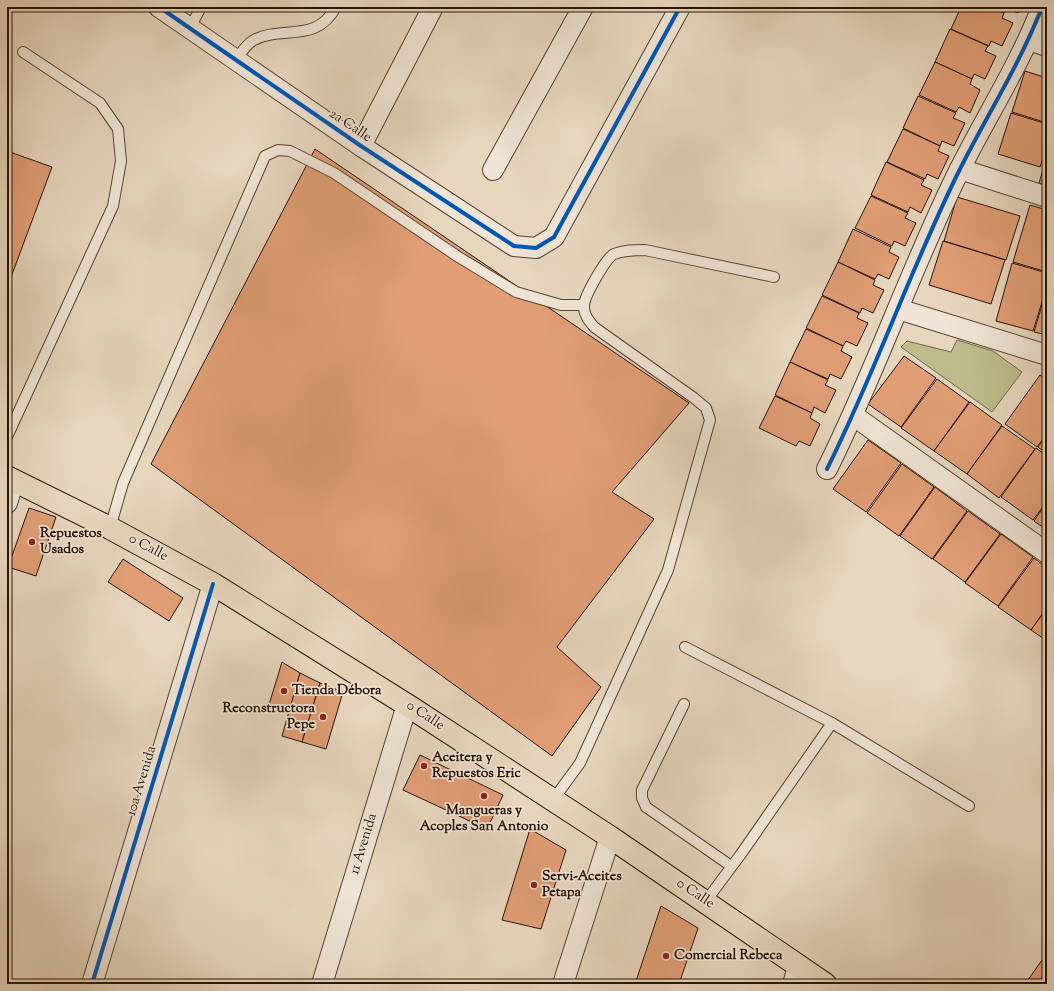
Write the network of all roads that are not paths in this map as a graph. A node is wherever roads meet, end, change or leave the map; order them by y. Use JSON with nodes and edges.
{"nodes":[{"id":1,"x":159,"y":7,"type":"edge"},
{"id":2,"x":201,"y":7,"type":"edge"},
{"id":3,"x":336,"y":7,"type":"edge"},
{"id":4,"x":433,"y":7,"type":"edge"},
{"id":5,"x":583,"y":7,"type":"edge"},
{"id":6,"x":680,"y":7,"type":"edge"},
{"id":7,"x":1042,"y":7,"type":"edge"},
{"id":8,"x":190,"y":28,"type":"junction"},
{"id":9,"x":1038,"y":43,"type":"edge"},
{"id":10,"x":23,"y":52,"type":"dead end"},
{"id":11,"x":236,"y":60,"type":"junction"},
{"id":12,"x":361,"y":146,"type":"junction"},
{"id":13,"x":960,"y":169,"type":"junction"},
{"id":14,"x":493,"y":170,"type":"dead end"},
{"id":15,"x":1047,"y":197,"type":"edge"},
{"id":16,"x":774,"y":277,"type":"dead end"},
{"id":17,"x":584,"y":305,"type":"junction"},
{"id":18,"x":898,"y":309,"type":"junction"},
{"id":19,"x":1018,"y":346,"type":"junction"},
{"id":20,"x":1047,"y":355,"type":"edge"},
{"id":21,"x":1047,"y":367,"type":"edge"},
{"id":22,"x":854,"y":416,"type":"junction"},
{"id":23,"x":7,"y":437,"type":"edge"},
{"id":24,"x":827,"y":469,"type":"dead end"},
{"id":25,"x":10,"y":478,"type":"edge"},
{"id":26,"x":7,"y":503,"type":"edge"},
{"id":27,"x":110,"y":528,"type":"junction"},
{"id":28,"x":1047,"y":553,"type":"edge"},
{"id":29,"x":213,"y":584,"type":"junction"},
{"id":30,"x":684,"y":646,"type":"dead end"},
{"id":31,"x":684,"y":704,"type":"dead end"},
{"id":32,"x":407,"y":705,"type":"junction"},
{"id":33,"x":832,"y":723,"type":"junction"},
{"id":34,"x":553,"y":800,"type":"junction"},
{"id":35,"x":969,"y":806,"type":"dead end"},
{"id":36,"x":610,"y":837,"type":"junction"},
{"id":37,"x":731,"y":866,"type":"junction"},
{"id":38,"x":706,"y":901,"type":"junction"},
{"id":39,"x":795,"y":975,"type":"edge"},
{"id":40,"x":92,"y":984,"type":"edge"},
{"id":41,"x":322,"y":984,"type":"edge"},
{"id":42,"x":563,"y":984,"type":"edge"},
{"id":43,"x":825,"y":984,"type":"edge"}],
"edges":[{"from":1,"to":8,"type":"street","name":"2a Calle"},
{"from":2,"to":8,"type":"lane"},
{"from":3,"to":11,"type":"lane"},
{"from":4,"to":12,"type":"street"},
{"from":5,"to":14,"type":"street"},
{"from":6,"to":12,"type":"street","name":"2a Calle"},
{"from":7,"to":9,"type":"street"},
{"from":8,"to":11,"type":"street","name":"2a Calle"},
{"from":9,"to":13,"type":"street"},
{"from":10,"to":23,"type":"lane"},
{"from":11,"to":12,"type":"street","name":"2a Calle"},
{"from":13,"to":15,"type":"street"},
{"from":13,"to":18,"type":"street"},
{"from":16,"to":17,"type":"lane"},
{"from":17,"to":27,"type":"lane"},
{"from":17,"to":34,"type":"lane"},
{"from":18,"to":19,"type":"street"},
{"from":18,"to":22,"type":"street"},
{"from":19,"to":20,"type":"street"},
{"from":19,"to":21,"type":"street"},
{"from":22,"to":24,"type":"street"},
{"from":22,"to":28,"type":"street"},
{"from":25,"to":26,"type":"street"},
{"from":25,"to":27,"type":"main road","name":"0 Calle"},
{"from":27,"to":29,"type":"main road","name":"0 Calle"},
{"from":29,"to":32,"type":"main road","name":"0 Calle"},
{"from":29,"to":40,"type":"street","name":"10a Avenida"},
{"from":30,"to":33,"type":"lane"},
{"from":31,"to":37,"type":"lane"},
{"from":32,"to":34,"type":"main road","name":"0 Calle"},
{"from":32,"to":41,"type":"street","name":"11 Avenida"},
{"from":33,"to":35,"type":"lane"},
{"from":33,"to":37,"type":"lane"},
{"from":34,"to":36,"type":"main road","name":"0 Calle"},
{"from":36,"to":38,"type":"main road","name":"0 Calle"},
{"from":36,"to":42,"type":"street"},
{"from":37,"to":38,"type":"lane"},
{"from":38,"to":39,"type":"main road","name":"0 Calle"},
{"from":39,"to":43,"type":"main road","name":"0 Calle"}]}
